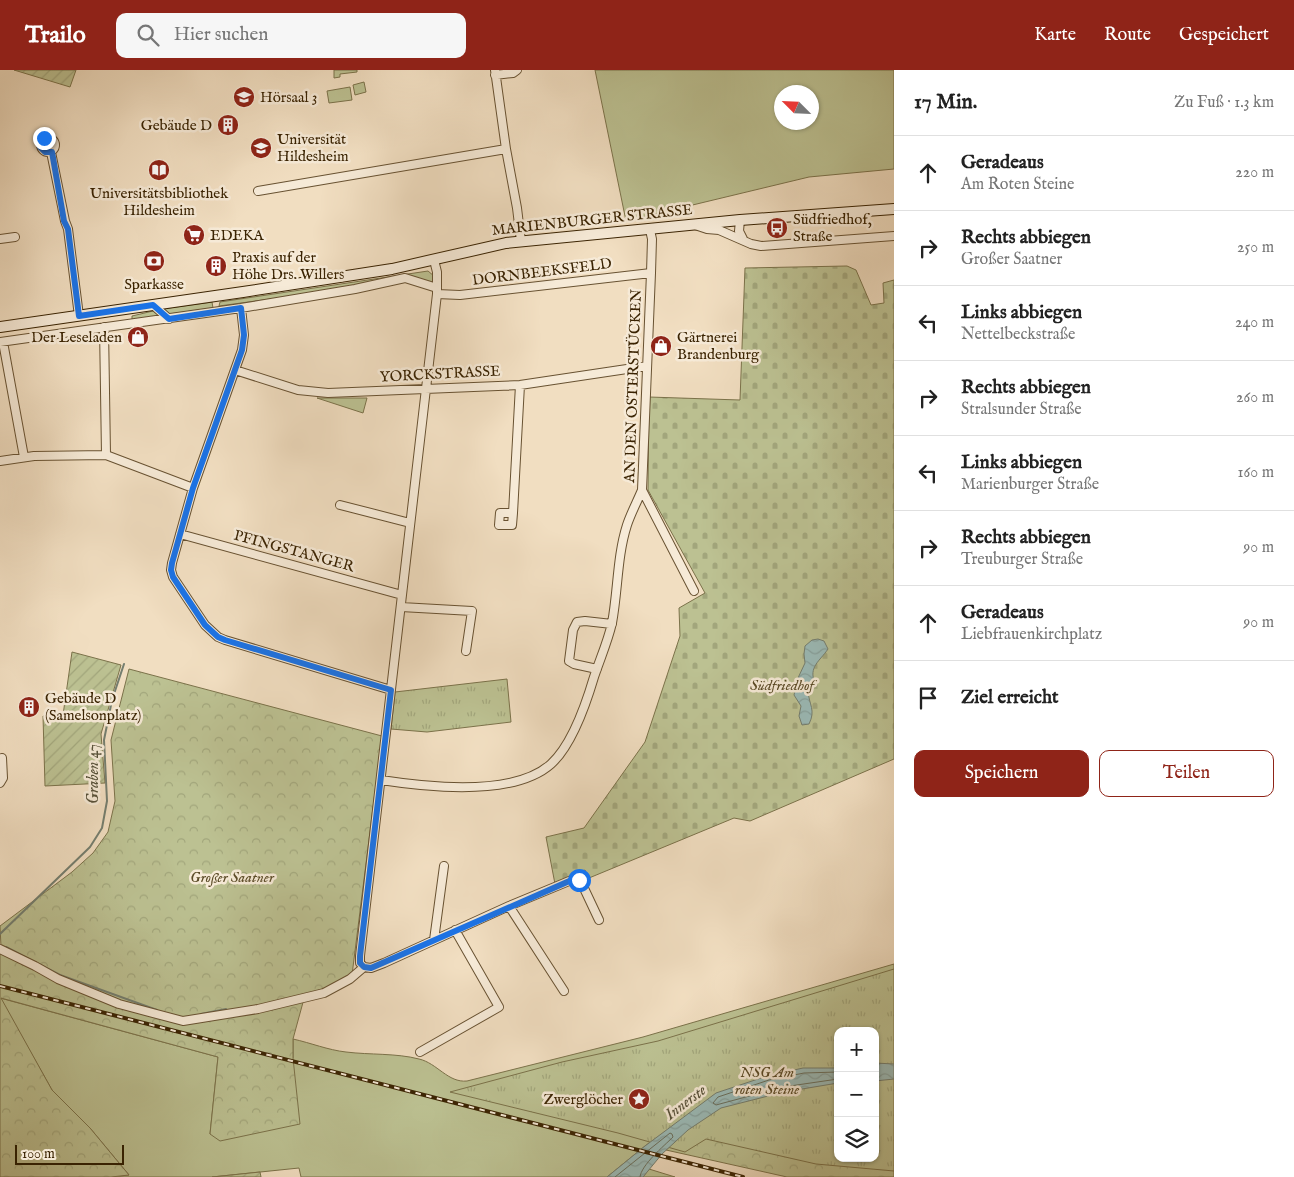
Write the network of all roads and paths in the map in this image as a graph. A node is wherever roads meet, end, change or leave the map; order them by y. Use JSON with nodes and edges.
{"nodes":[{"id":1,"x":517,"y":70,"type":"edge"},
{"id":2,"x":495,"y":73,"type":"edge"},
{"id":3,"x":506,"y":150,"type":"junction"},
{"id":4,"x":52,"y":152,"type":"dead end"},
{"id":5,"x":258,"y":191,"type":"dead end"},
{"id":6,"x":894,"y":209,"type":"edge"},
{"id":7,"x":740,"y":220,"type":"junction"},
{"id":8,"x":693,"y":225,"type":"junction"},
{"id":9,"x":650,"y":230,"type":"junction"},
{"id":10,"x":894,"y":236,"type":"edge"},
{"id":11,"x":15,"y":237,"type":"dead end"},
{"id":12,"x":0,"y":239,"type":"edge"},
{"id":13,"x":743,"y":239,"type":"junction"},
{"id":14,"x":521,"y":241,"type":"junction"},
{"id":15,"x":434,"y":260,"type":"junction"},
{"id":16,"x":651,"y":273,"type":"junction"},
{"id":17,"x":437,"y":291,"type":"junction"},
{"id":18,"x":153,"y":305,"type":"junction"},
{"id":19,"x":241,"y":308,"type":"junction"},
{"id":20,"x":79,"y":316,"type":"junction"},
{"id":21,"x":169,"y":319,"type":"junction"},
{"id":22,"x":0,"y":326,"type":"edge"},
{"id":23,"x":104,"y":327,"type":"junction"},
{"id":24,"x":1,"y":342,"type":"edge"},
{"id":25,"x":647,"y":366,"type":"junction"},
{"id":26,"x":235,"y":370,"type":"junction"},
{"id":27,"x":520,"y":384,"type":"junction"},
{"id":28,"x":426,"y":387,"type":"junction"},
{"id":29,"x":106,"y":455,"type":"junction"},
{"id":30,"x":24,"y":457,"type":"junction"},
{"id":31,"x":0,"y":461,"type":"edge"},
{"id":32,"x":193,"y":488,"type":"junction"},
{"id":33,"x":642,"y":490,"type":"junction"},
{"id":34,"x":340,"y":505,"type":"dead end"},
{"id":35,"x":513,"y":512,"type":"dead end"},
{"id":36,"x":410,"y":523,"type":"junction"},
{"id":37,"x":180,"y":534,"type":"junction"},
{"id":38,"x":694,"y":591,"type":"dead end"},
{"id":39,"x":402,"y":594,"type":"junction"},
{"id":40,"x":401,"y":607,"type":"junction"},
{"id":41,"x":612,"y":624,"type":"junction"},
{"id":42,"x":466,"y":651,"type":"dead end"},
{"id":43,"x":597,"y":668,"type":"junction"},
{"id":44,"x":391,"y":690,"type":"junction"},
{"id":45,"x":2,"y":758,"type":"dead end"},
{"id":46,"x":381,"y":780,"type":"junction"},
{"id":47,"x":0,"y":783,"type":"edge"},
{"id":48,"x":444,"y":866,"type":"dead end"},
{"id":49,"x":509,"y":906,"type":"junction"},
{"id":50,"x":599,"y":920,"type":"dead end"},
{"id":51,"x":455,"y":930,"type":"junction"},
{"id":52,"x":434,"y":940,"type":"junction"},
{"id":53,"x":0,"y":949,"type":"edge"},
{"id":54,"x":364,"y":967,"type":"junction"},
{"id":55,"x":564,"y":992,"type":"dead end"},
{"id":56,"x":420,"y":1052,"type":"dead end"}],
"edges":[{"from":1,"to":2,"type":"street"},
{"from":2,"to":3,"type":"street"},
{"from":3,"to":5,"type":"street"},
{"from":3,"to":14,"type":"street"},
{"from":4,"to":20,"type":"street"},
{"from":6,"to":7,"type":"main road","name":"MARIENBURGER STRASSE"},
{"from":7,"to":8,"type":"main road","name":"MARIENBURGER STRASSE"},
{"from":7,"to":13,"type":"street"},
{"from":8,"to":9,"type":"main road","name":"MARIENBURGER STRASSE"},
{"from":8,"to":13,"type":"street"},
{"from":9,"to":14,"type":"main road","name":"MARIENBURGER STRASSE"},
{"from":9,"to":16,"type":"street","name":"AN DEN OSTERSTÜCKEN"},
{"from":10,"to":13,"type":"street"},
{"from":11,"to":12,"type":"street"},
{"from":14,"to":15,"type":"main road","name":"MARIENBURGER STRASSE"},
{"from":15,"to":17,"type":"street"},
{"from":15,"to":18,"type":"main road","name":"MARIENBURGER STRASSE"},
{"from":16,"to":17,"type":"street","name":"DORNBEEKSFELD"},
{"from":16,"to":25,"type":"street","name":"AN DEN OSTERSTÜCKEN"},
{"from":17,"to":19,"type":"street"},
{"from":17,"to":28,"type":"street"},
{"from":18,"to":20,"type":"main road","name":"MARIENBURGER STRASSE"},
{"from":18,"to":21,"type":"street"},
{"from":19,"to":21,"type":"street"},
{"from":19,"to":26,"type":"street"},
{"from":20,"to":22,"type":"main road","name":"MARIENBURGER STRASSE"},
{"from":21,"to":23,"type":"street"},
{"from":23,"to":24,"type":"street"},
{"from":23,"to":29,"type":"street"},
{"from":24,"to":30,"type":"street"},
{"from":25,"to":27,"type":"street","name":"YORCKSTRASSE"},
{"from":25,"to":33,"type":"street","name":"AN DEN OSTERSTÜCKEN"},
{"from":26,"to":28,"type":"street","name":"YORCKSTRASSE"},
{"from":26,"to":32,"type":"street"},
{"from":27,"to":28,"type":"street","name":"YORCKSTRASSE"},
{"from":27,"to":35,"type":"street"},
{"from":28,"to":36,"type":"street"},
{"from":29,"to":30,"type":"street"},
{"from":29,"to":32,"type":"street"},
{"from":30,"to":31,"type":"street"},
{"from":32,"to":37,"type":"street"},
{"from":33,"to":38,"type":"street","name":"AN DEN OSTERSTÜCKEN"},
{"from":33,"to":41,"type":"street"},
{"from":34,"to":36,"type":"street"},
{"from":36,"to":39,"type":"street"},
{"from":37,"to":39,"type":"street","name":"PFINGSTANGER"},
{"from":37,"to":44,"type":"street"},
{"from":39,"to":40,"type":"street"},
{"from":40,"to":42,"type":"street"},
{"from":40,"to":44,"type":"street"},
{"from":41,"to":43,"type":"street"},
{"from":41,"to":43,"type":"street"},
{"from":43,"to":46,"type":"street"},
{"from":44,"to":46,"type":"street"},
{"from":45,"to":47,"type":"street"},
{"from":46,"to":54,"type":"street"},
{"from":48,"to":52,"type":"street"},
{"from":49,"to":50,"type":"street"},
{"from":49,"to":51,"type":"street"},
{"from":49,"to":55,"type":"street"},
{"from":51,"to":52,"type":"street"},
{"from":51,"to":56,"type":"street"},
{"from":52,"to":54,"type":"street"},
{"from":53,"to":54,"type":"street"}]}
